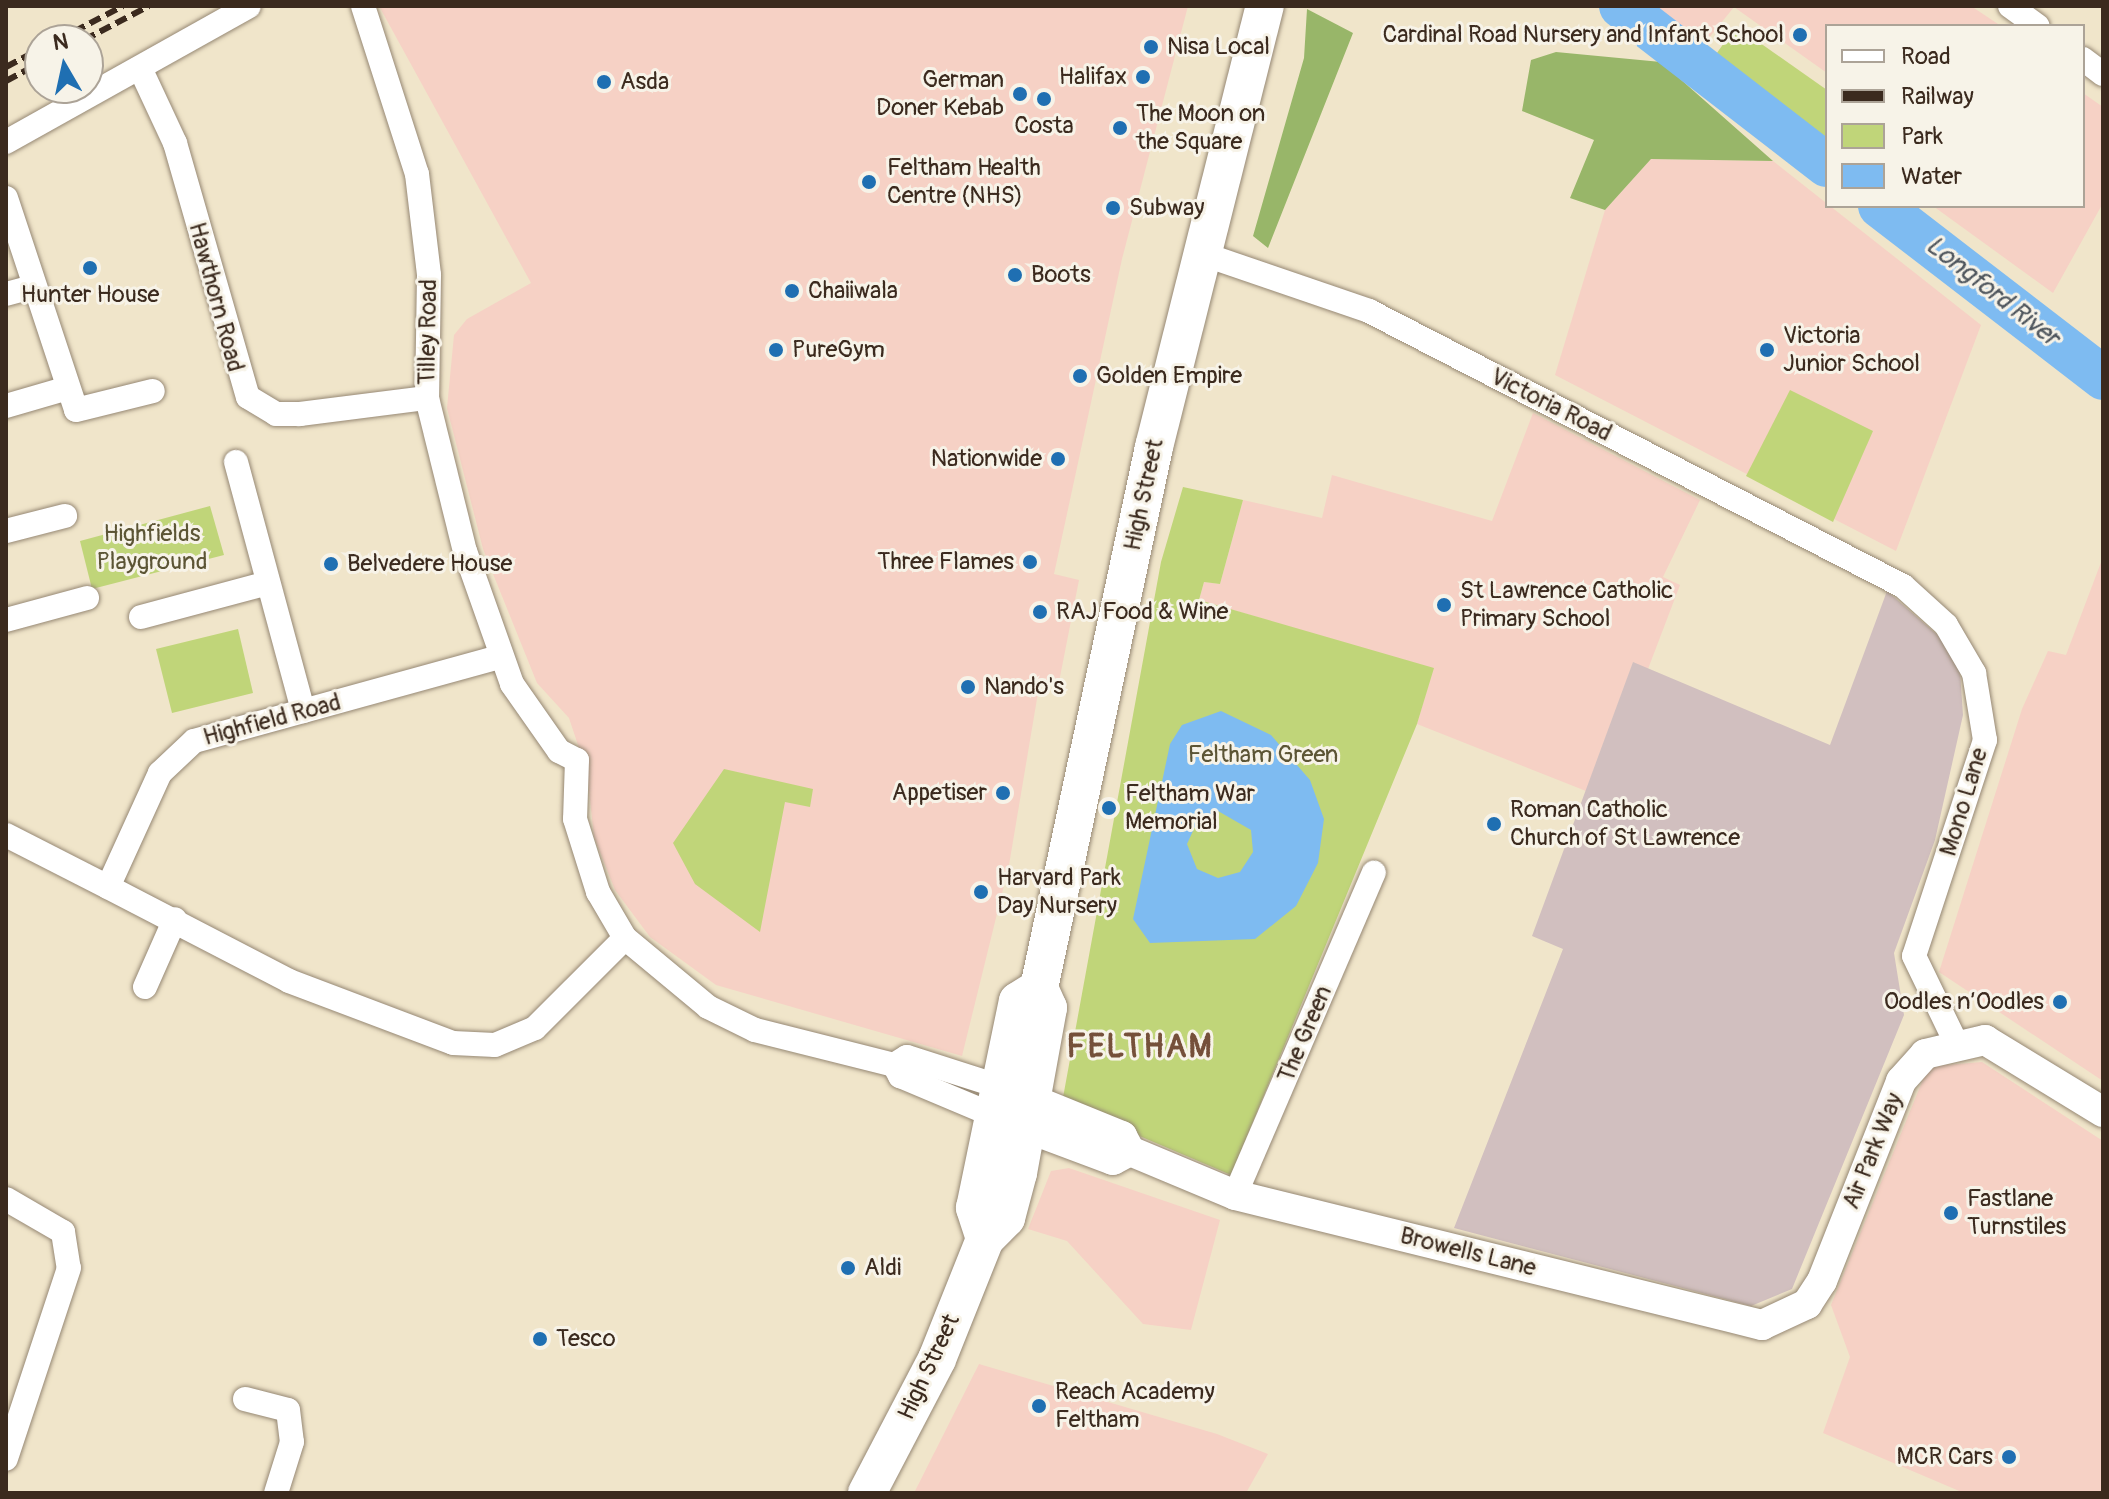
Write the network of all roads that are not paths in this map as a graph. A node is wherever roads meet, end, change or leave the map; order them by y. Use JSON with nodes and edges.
{"nodes":[{"id":1,"x":249,"y":6,"type":"edge"},
{"id":2,"x":363,"y":6,"type":"edge"},
{"id":3,"x":1265,"y":6,"type":"edge"},
{"id":4,"x":2010,"y":6,"type":"edge"},
{"id":5,"x":2035,"y":24,"type":"edge"},
{"id":6,"x":2085,"y":60,"type":"edge"},
{"id":7,"x":140,"y":68,"type":"junction"},
{"id":8,"x":2103,"y":74,"type":"edge"},
{"id":9,"x":6,"y":142,"type":"edge"},
{"id":10,"x":6,"y":198,"type":"edge"},
{"id":11,"x":1200,"y":253,"type":"junction"},
{"id":12,"x":32,"y":287,"type":"junction"},
{"id":13,"x":6,"y":294,"type":"edge"},
{"id":14,"x":64,"y":389,"type":"junction"},
{"id":15,"x":153,"y":391,"type":"dead end"},
{"id":16,"x":427,"y":398,"type":"junction"},
{"id":17,"x":6,"y":406,"type":"edge"},
{"id":18,"x":236,"y":462,"type":"dead end"},
{"id":19,"x":65,"y":516,"type":"dead end"},
{"id":20,"x":6,"y":531,"type":"edge"},
{"id":21,"x":1892,"y":581,"type":"joint"},
{"id":22,"x":268,"y":583,"type":"junction"},
{"id":23,"x":87,"y":598,"type":"dead end"},
{"id":24,"x":141,"y":617,"type":"dead end"},
{"id":25,"x":6,"y":620,"type":"edge"},
{"id":26,"x":499,"y":657,"type":"junction"},
{"id":27,"x":303,"y":711,"type":"junction"},
{"id":28,"x":6,"y":835,"type":"edge"},
{"id":29,"x":1374,"y":873,"type":"dead end"},
{"id":30,"x":108,"y":887,"type":"junction"},
{"id":31,"x":175,"y":919,"type":"junction"},
{"id":32,"x":625,"y":938,"type":"junction"},
{"id":33,"x":145,"y":987,"type":"dead end"},
{"id":34,"x":1956,"y":1043,"type":"junction"},
{"id":35,"x":1014,"y":1108,"type":"junction"},
{"id":36,"x":2103,"y":1112,"type":"edge"},
{"id":37,"x":1235,"y":1195,"type":"junction"},
{"id":38,"x":6,"y":1199,"type":"edge"},
{"id":39,"x":1807,"y":1304,"type":"joint"},
{"id":40,"x":245,"y":1399,"type":"dead end"},
{"id":41,"x":6,"y":1459,"type":"edge"},
{"id":42,"x":276,"y":1493,"type":"edge"},
{"id":43,"x":867,"y":1493,"type":"edge"}],
"edges":[{"from":1,"to":7,"type":"street"},
{"from":2,"to":16,"type":"street","name":"Tilley Road"},
{"from":3,"to":11,"type":"main road","name":"High Street"},
{"from":4,"to":5,"type":"street"},
{"from":6,"to":8,"type":"street"},
{"from":7,"to":9,"type":"street"},
{"from":7,"to":16,"type":"street","name":"Hawthorn Road"},
{"from":10,"to":12,"type":"street"},
{"from":11,"to":21,"type":"street","name":"Victoria Road"},
{"from":11,"to":35,"type":"main road","name":"High Street"},
{"from":12,"to":13,"type":"street"},
{"from":12,"to":14,"type":"street"},
{"from":14,"to":15,"type":"street"},
{"from":14,"to":17,"type":"street"},
{"from":16,"to":26,"type":"street","name":"Tilley Road"},
{"from":18,"to":22,"type":"street"},
{"from":19,"to":20,"type":"street"},
{"from":21,"to":34,"type":"street","name":"Mono Lane"},
{"from":22,"to":24,"type":"street"},
{"from":22,"to":27,"type":"street"},
{"from":23,"to":25,"type":"street"},
{"from":26,"to":27,"type":"street","name":"Highfield Road"},
{"from":26,"to":32,"type":"street"},
{"from":27,"to":30,"type":"street","name":"Highfield Road"},
{"from":28,"to":30,"type":"street"},
{"from":29,"to":37,"type":"street","name":"The Green"},
{"from":30,"to":31,"type":"street"},
{"from":31,"to":32,"type":"street"},
{"from":31,"to":33,"type":"street"},
{"from":32,"to":35,"type":"street"},
{"from":34,"to":36,"type":"street","name":"Air Park Way"},
{"from":34,"to":39,"type":"street","name":"Air Park Way"},
{"from":35,"to":37,"type":"street","name":"Browells Lane"},
{"from":35,"to":43,"type":"main road","name":"High Street"},
{"from":37,"to":39,"type":"street","name":"Browells Lane"},
{"from":38,"to":41,"type":"street"},
{"from":40,"to":42,"type":"street"}]}
